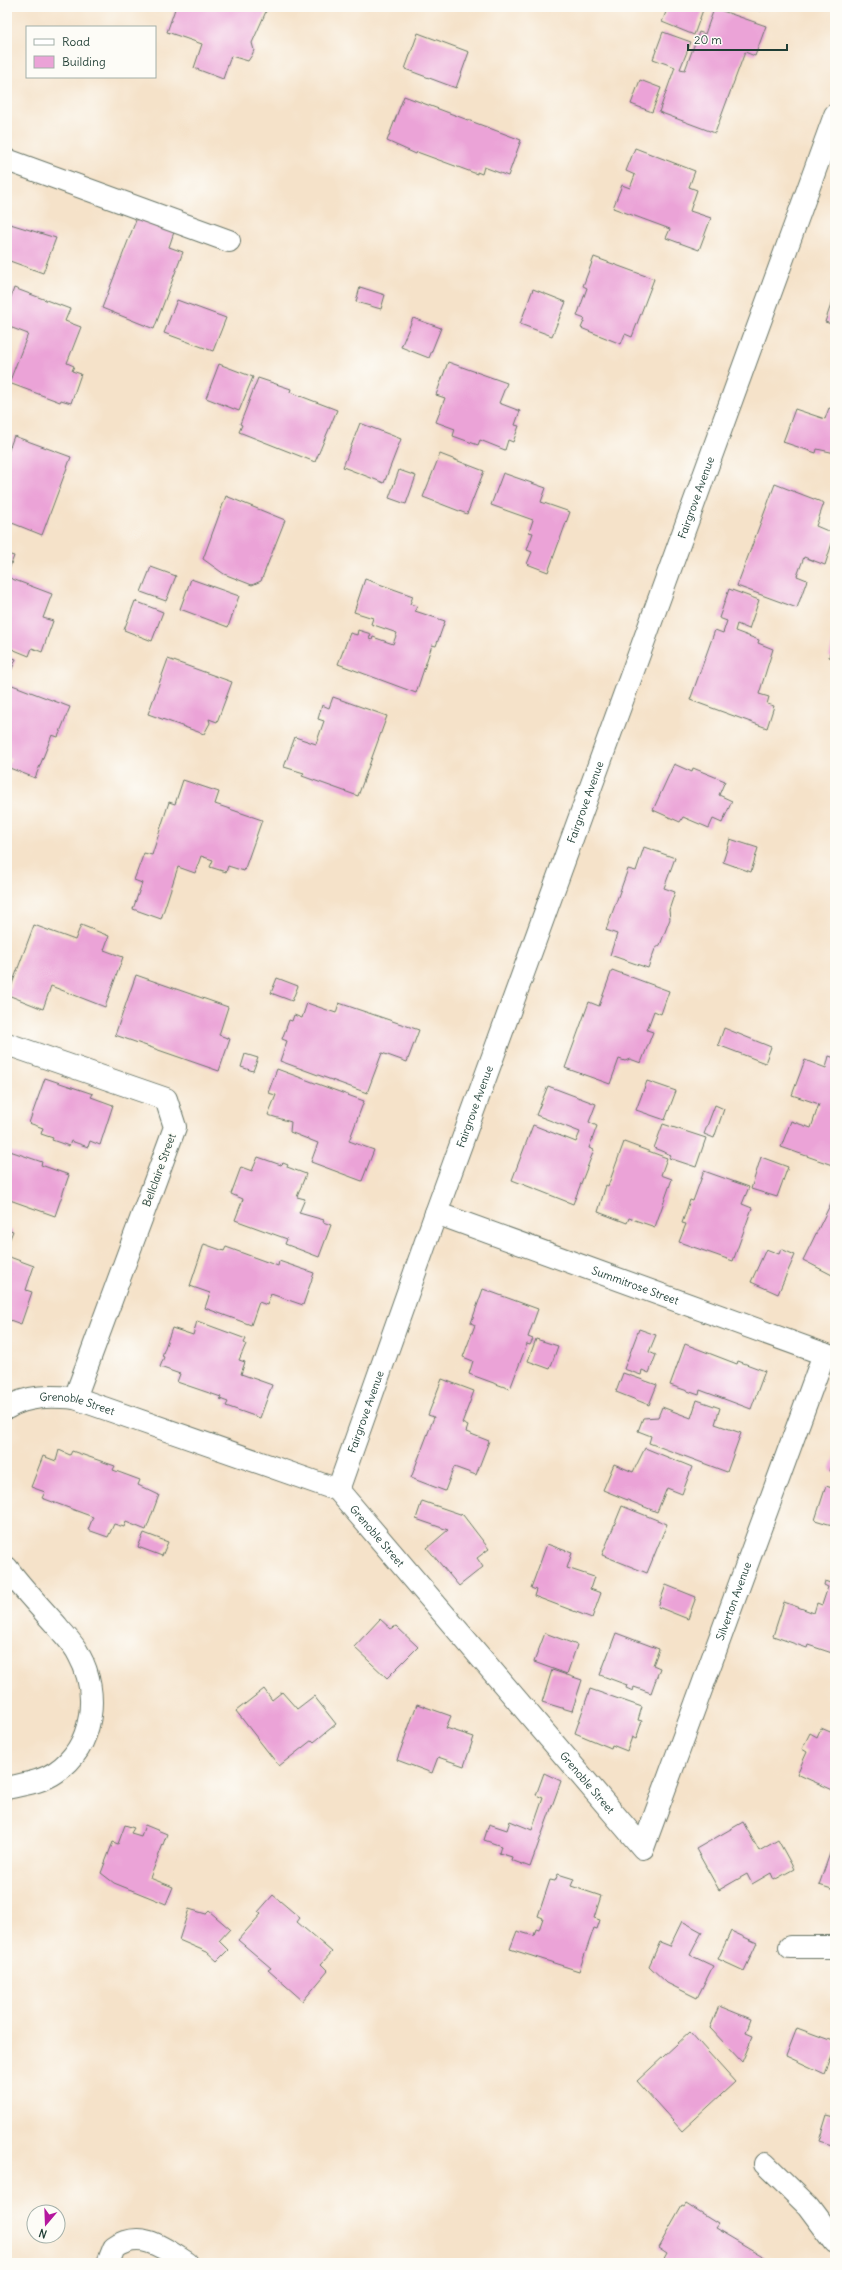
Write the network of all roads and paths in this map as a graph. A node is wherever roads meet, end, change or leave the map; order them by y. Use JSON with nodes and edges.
{"nodes":[{"id":1,"x":835,"y":115,"type":"edge"},
{"id":2,"x":7,"y":160,"type":"edge"},
{"id":3,"x":229,"y":241,"type":"dead end"},
{"id":4,"x":7,"y":1044,"type":"edge"},
{"id":5,"x":436,"y":1213,"type":"junction"},
{"id":6,"x":829,"y":1356,"type":"edge"},
{"id":7,"x":75,"y":1398,"type":"junction"},
{"id":8,"x":7,"y":1408,"type":"edge"},
{"id":9,"x":338,"y":1490,"type":"junction"},
{"id":10,"x":7,"y":1568,"type":"edge"},
{"id":11,"x":7,"y":1788,"type":"edge"},
{"id":12,"x":643,"y":1848,"type":"joint"},
{"id":13,"x":790,"y":1947,"type":"dead end"},
{"id":14,"x":835,"y":1947,"type":"edge"},
{"id":15,"x":765,"y":2164,"type":"dead end"},
{"id":16,"x":835,"y":2242,"type":"edge"},
{"id":17,"x":108,"y":2263,"type":"edge"},
{"id":18,"x":187,"y":2263,"type":"edge"}],
"edges":[{"from":1,"to":5,"type":"street","name":"Fairgrove Avenue"},
{"from":2,"to":3,"type":"street"},
{"from":4,"to":7,"type":"street","name":"Bellclaire Street"},
{"from":5,"to":6,"type":"street","name":"Summitrose Street"},
{"from":5,"to":9,"type":"street","name":"Fairgrove Avenue"},
{"from":6,"to":12,"type":"street","name":"Silverton Avenue"},
{"from":7,"to":8,"type":"street","name":"Grenoble Street"},
{"from":7,"to":9,"type":"street","name":"Grenoble Street"},
{"from":9,"to":12,"type":"street","name":"Grenoble Street"},
{"from":10,"to":11,"type":"street"},
{"from":13,"to":14,"type":"street"},
{"from":15,"to":16,"type":"street"},
{"from":17,"to":18,"type":"street"}]}
